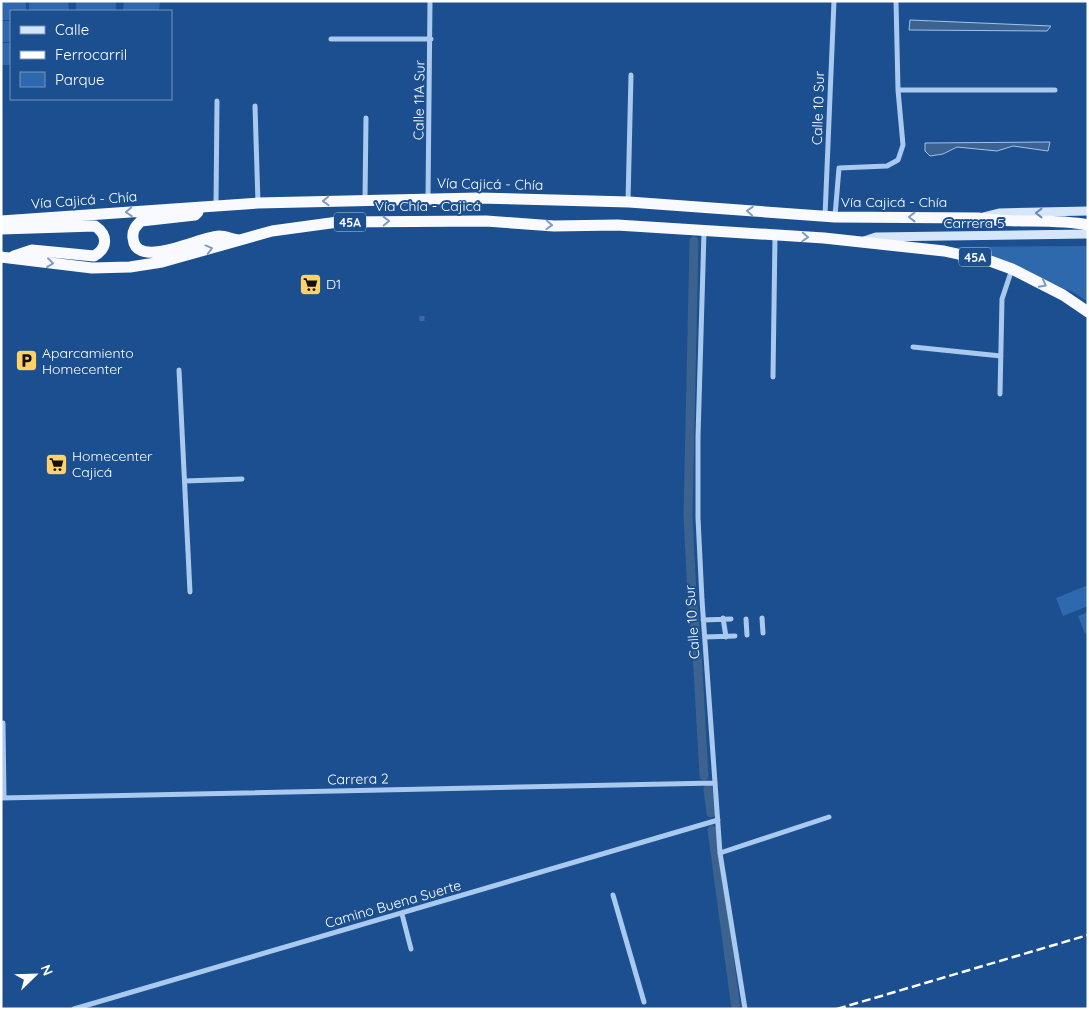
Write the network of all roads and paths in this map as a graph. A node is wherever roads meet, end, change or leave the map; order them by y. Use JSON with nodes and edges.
{"nodes":[{"id":1,"x":430,"y":1,"type":"edge"},
{"id":2,"x":834,"y":1,"type":"edge"},
{"id":3,"x":896,"y":1,"type":"edge"},
{"id":4,"x":331,"y":39,"type":"dead end"},
{"id":5,"x":431,"y":39,"type":"junction"},
{"id":6,"x":631,"y":75,"type":"dead end"},
{"id":7,"x":898,"y":90,"type":"junction"},
{"id":8,"x":1055,"y":90,"type":"dead end"},
{"id":9,"x":217,"y":101,"type":"dead end"},
{"id":10,"x":255,"y":106,"type":"dead end"},
{"id":11,"x":366,"y":118,"type":"dead end"},
{"id":12,"x":428,"y":198,"type":"junction"},
{"id":13,"x":365,"y":199,"type":"junction"},
{"id":14,"x":628,"y":202,"type":"junction"},
{"id":15,"x":258,"y":203,"type":"junction"},
{"id":16,"x":211,"y":206,"type":"junction"},
{"id":17,"x":1088,"y":211,"type":"edge"},
{"id":18,"x":830,"y":216,"type":"junction"},
{"id":19,"x":978,"y":218,"type":"junction"},
{"id":20,"x":1,"y":221,"type":"edge"},
{"id":21,"x":1088,"y":225,"type":"edge"},
{"id":22,"x":1,"y":229,"type":"edge"},
{"id":23,"x":704,"y":232,"type":"junction"},
{"id":24,"x":1088,"y":234,"type":"edge"},
{"id":25,"x":776,"y":236,"type":"junction"},
{"id":26,"x":239,"y":241,"type":"junction"},
{"id":27,"x":860,"y":241,"type":"junction"},
{"id":28,"x":5,"y":257,"type":"edge"},
{"id":29,"x":1012,"y":269,"type":"junction"},
{"id":30,"x":1085,"y":309,"type":"edge"},
{"id":31,"x":914,"y":347,"type":"dead end"},
{"id":32,"x":1001,"y":356,"type":"junction"},
{"id":33,"x":179,"y":370,"type":"dead end"},
{"id":34,"x":773,"y":377,"type":"dead end"},
{"id":35,"x":1000,"y":394,"type":"dead end"},
{"id":36,"x":242,"y":478,"type":"dead end"},
{"id":37,"x":185,"y":481,"type":"junction"},
{"id":38,"x":190,"y":592,"type":"dead end"},
{"id":39,"x":723,"y":618,"type":"junction"},
{"id":40,"x":762,"y":618,"type":"dead end"},
{"id":41,"x":731,"y":619,"type":"dead end"},
{"id":42,"x":746,"y":619,"type":"dead end"},
{"id":43,"x":703,"y":620,"type":"junction"},
{"id":44,"x":763,"y":633,"type":"dead end"},
{"id":45,"x":747,"y":635,"type":"dead end"},
{"id":46,"x":726,"y":636,"type":"junction"},
{"id":47,"x":735,"y":636,"type":"dead end"},
{"id":48,"x":705,"y":637,"type":"junction"},
{"id":49,"x":3,"y":723,"type":"dead end"},
{"id":50,"x":715,"y":783,"type":"junction"},
{"id":51,"x":3,"y":798,"type":"edge"},
{"id":52,"x":828,"y":817,"type":"dead end"},
{"id":53,"x":718,"y":820,"type":"junction"},
{"id":54,"x":720,"y":853,"type":"junction"},
{"id":55,"x":613,"y":895,"type":"dead end"},
{"id":56,"x":402,"y":914,"type":"junction"},
{"id":57,"x":411,"y":949,"type":"dead end"},
{"id":58,"x":644,"y":1002,"type":"dead end"},
{"id":59,"x":74,"y":1009,"type":"edge"},
{"id":60,"x":745,"y":1009,"type":"edge"}],
"edges":[{"from":1,"to":5,"type":"street","name":"Calle 11A Sur"},
{"from":2,"to":18,"type":"street","name":"Calle 10 Sur"},
{"from":3,"to":7,"type":"street"},
{"from":4,"to":5,"type":"street"},
{"from":5,"to":12,"type":"street","name":"Calle 11A Sur"},
{"from":6,"to":14,"type":"street"},
{"from":7,"to":8,"type":"street"},
{"from":7,"to":18,"type":"street"},
{"from":9,"to":16,"type":"street"},
{"from":10,"to":15,"type":"street"},
{"from":11,"to":13,"type":"street"},
{"from":12,"to":13,"type":"highway","name":"Vía Cajicá - Chía","number":"45A"},
{"from":12,"to":14,"type":"highway","name":"Vía Cajicá - Chía","number":"45A"},
{"from":13,"to":15,"type":"highway","name":"Vía Cajicá - Chía","number":"45A","one_way":true},
{"from":18,"to":14,"type":"highway","name":"Vía Cajicá - Chía","number":"45A","one_way":true},
{"from":15,"to":16,"type":"highway","name":"Vía Cajicá - Chía","number":"45A"},
{"from":16,"to":20,"type":"highway","name":"Vía Cajicá - Chía","number":"45A","one_way":true},
{"from":16,"to":26,"type":"highway"},
{"from":17,"to":19,"type":"main road","name":"Carrera 5","number":"45A","one_way":true},
{"from":19,"to":18,"type":"highway","name":"Vía Cajicá - Chía","number":"45A","one_way":true},
{"from":19,"to":21,"type":"highway","number":"45A"},
{"from":22,"to":28,"type":"highway"},
{"from":23,"to":25,"type":"highway","name":"Vía Chía - Cajicá","number":"45A"},
{"from":26,"to":23,"type":"highway","name":"Vía Chía - Cajicá","number":"45A","one_way":true},
{"from":23,"to":43,"type":"street","name":"Calle 10 Sur"},
{"from":24,"to":27,"type":"main road","name":"Carrera 5","number":"45A"},
{"from":25,"to":27,"type":"highway","name":"Vía Chía - Cajicá","number":"45A","one_way":true},
{"from":25,"to":34,"type":"street"},
{"from":28,"to":26,"type":"highway","name":"Vía Chía - Cajicá","number":"45A","one_way":true},
{"from":27,"to":29,"type":"highway","number":"45A"},
{"from":29,"to":30,"type":"highway","number":"45A","one_way":true},
{"from":29,"to":32,"type":"street"},
{"from":31,"to":32,"type":"street"},
{"from":32,"to":35,"type":"street"},
{"from":33,"to":37,"type":"street"},
{"from":36,"to":37,"type":"street"},
{"from":37,"to":38,"type":"street"},
{"from":39,"to":41,"type":"street"},
{"from":39,"to":43,"type":"street"},
{"from":39,"to":46,"type":"street"},
{"from":40,"to":44,"type":"street"},
{"from":42,"to":45,"type":"street"},
{"from":43,"to":48,"type":"street","name":"Calle 10 Sur"},
{"from":46,"to":47,"type":"street"},
{"from":46,"to":48,"type":"street"},
{"from":48,"to":50,"type":"street","name":"Calle 10 Sur"},
{"from":49,"to":51,"type":"street"},
{"from":50,"to":51,"type":"street","name":"Carrera 2"},
{"from":50,"to":53,"type":"street","name":"Calle 10 Sur"},
{"from":52,"to":54,"type":"street"},
{"from":53,"to":54,"type":"street","name":"Calle 10 Sur"},
{"from":53,"to":56,"type":"street","name":"Camino Buena Suerte"},
{"from":54,"to":60,"type":"street","name":"Calle 10 Sur"},
{"from":55,"to":58,"type":"street"},
{"from":56,"to":57,"type":"street"},
{"from":56,"to":59,"type":"street","name":"Camino Buena Suerte"}]}
